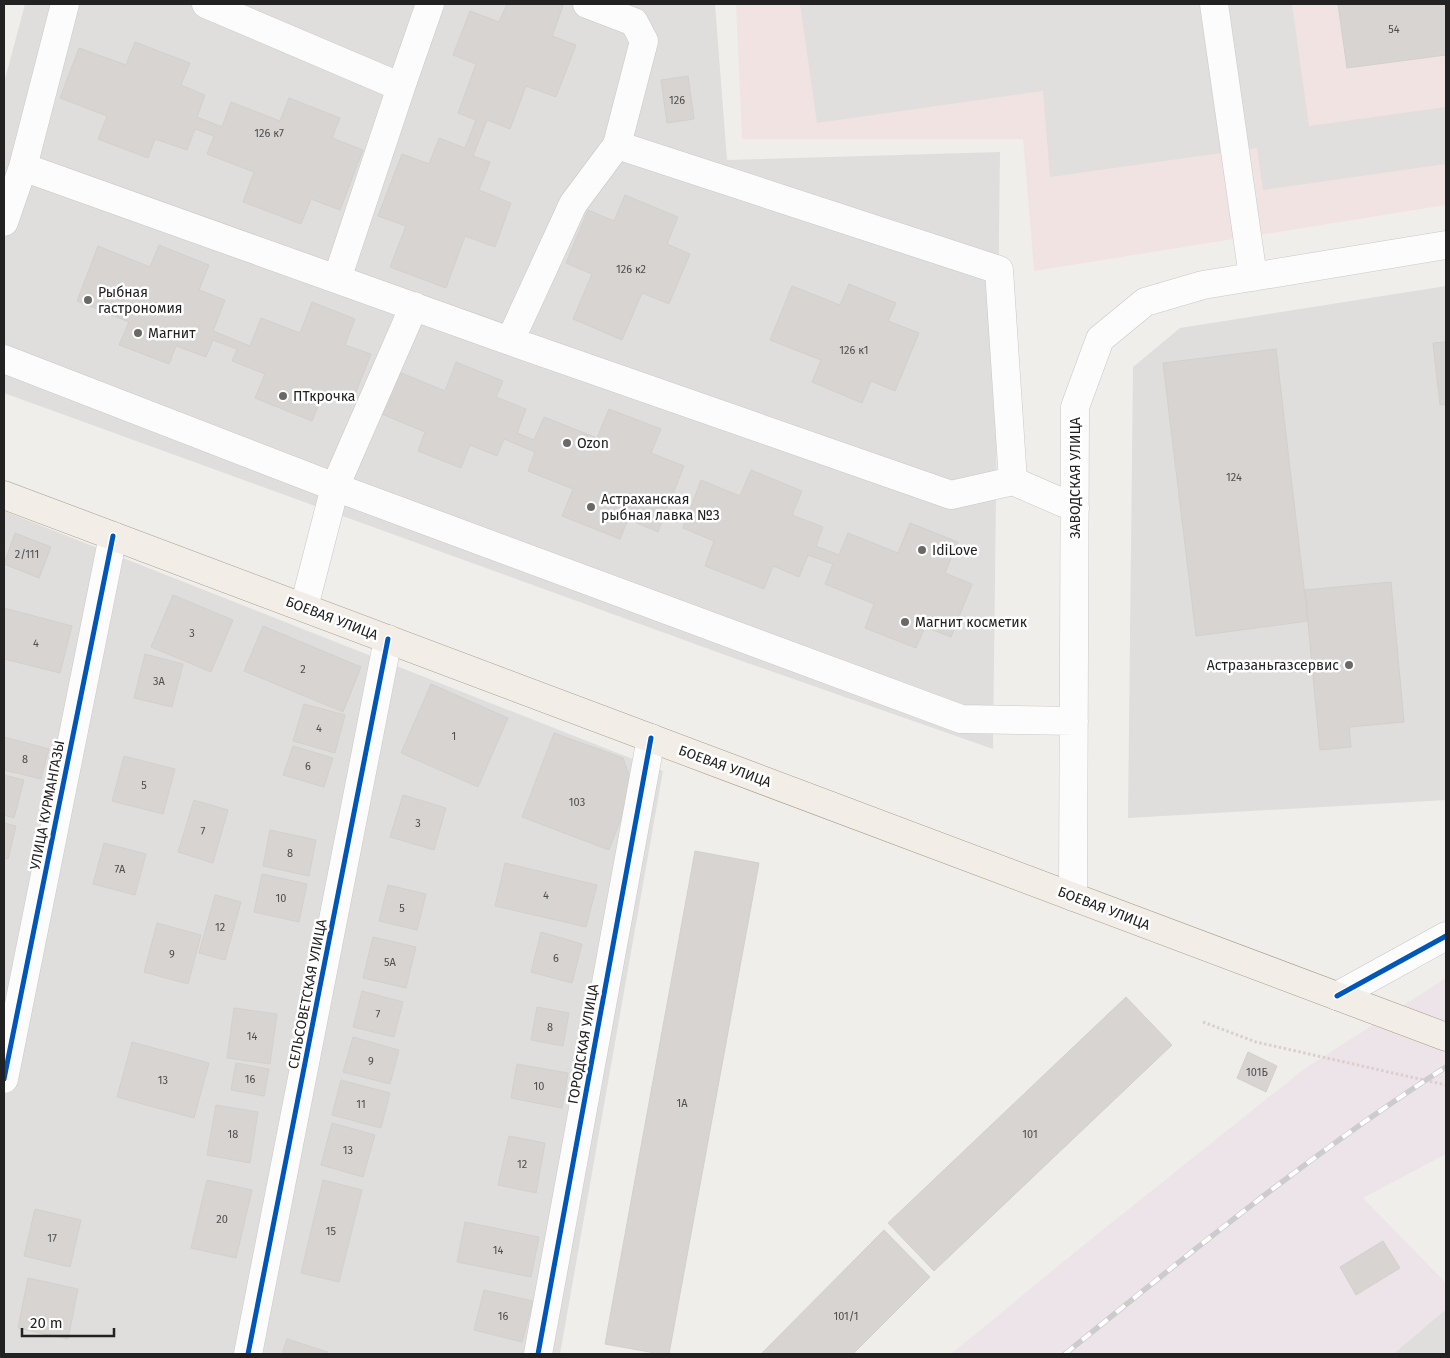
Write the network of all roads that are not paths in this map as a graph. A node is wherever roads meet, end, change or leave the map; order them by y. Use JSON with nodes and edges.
{"nodes":[{"id":1,"x":65,"y":4,"type":"edge"},
{"id":2,"x":206,"y":4,"type":"edge"},
{"id":3,"x":430,"y":4,"type":"edge"},
{"id":4,"x":588,"y":4,"type":"edge"},
{"id":5,"x":1214,"y":4,"type":"edge"},
{"id":6,"x":402,"y":87,"type":"junction"},
{"id":7,"x":617,"y":145,"type":"junction"},
{"id":8,"x":23,"y":166,"type":"junction"},
{"id":9,"x":4,"y":222,"type":"edge"},
{"id":10,"x":1446,"y":245,"type":"edge"},
{"id":11,"x":1253,"y":277,"type":"junction"},
{"id":12,"x":337,"y":279,"type":"junction"},
{"id":13,"x":414,"y":306,"type":"junction"},
{"id":14,"x":510,"y":341,"type":"junction"},
{"id":15,"x":4,"y":358,"type":"edge"},
{"id":16,"x":1013,"y":481,"type":"junction"},
{"id":17,"x":335,"y":487,"type":"junction"},
{"id":18,"x":4,"y":495,"type":"edge"},
{"id":19,"x":1075,"y":508,"type":"junction"},
{"id":20,"x":113,"y":536,"type":"junction"},
{"id":21,"x":304,"y":607,"type":"junction"},
{"id":22,"x":388,"y":639,"type":"junction"},
{"id":23,"x":1074,"y":721,"type":"junction"},
{"id":24,"x":650,"y":738,"type":"junction"},
{"id":25,"x":1073,"y":897,"type":"junction"},
{"id":26,"x":1446,"y":936,"type":"edge"},
{"id":27,"x":1337,"y":996,"type":"junction"},
{"id":28,"x":1446,"y":1037,"type":"edge"},
{"id":29,"x":4,"y":1079,"type":"edge"},
{"id":30,"x":248,"y":1354,"type":"edge"},
{"id":31,"x":538,"y":1354,"type":"edge"}],
"edges":[{"from":1,"to":8,"type":"street"},
{"from":2,"to":6,"type":"street"},
{"from":3,"to":6,"type":"street"},
{"from":4,"to":7,"type":"street"},
{"from":5,"to":11,"type":"street"},
{"from":6,"to":12,"type":"street"},
{"from":7,"to":14,"type":"street"},
{"from":7,"to":16,"type":"street"},
{"from":8,"to":9,"type":"street"},
{"from":8,"to":12,"type":"street"},
{"from":10,"to":11,"type":"street","name":"ЗАВОДСКАЯ УЛИЦА"},
{"from":11,"to":19,"type":"street","name":"ЗАВОДСКАЯ УЛИЦА"},
{"from":12,"to":13,"type":"street"},
{"from":13,"to":14,"type":"street"},
{"from":13,"to":17,"type":"street"},
{"from":14,"to":16,"type":"street"},
{"from":15,"to":17,"type":"street"},
{"from":16,"to":19,"type":"street"},
{"from":17,"to":21,"type":"street"},
{"from":17,"to":23,"type":"street"},
{"from":18,"to":20,"type":"main road","name":"БОЕВАЯ УЛИЦА"},
{"from":19,"to":23,"type":"street","name":"ЗАВОДСКАЯ УЛИЦА"},
{"from":20,"to":21,"type":"main road","name":"БОЕВАЯ УЛИЦА"},
{"from":20,"to":29,"type":"street","name":"УЛИЦА КУРМАНГАЗЫ"},
{"from":21,"to":22,"type":"main road","name":"БОЕВАЯ УЛИЦА"},
{"from":22,"to":24,"type":"main road","name":"БОЕВАЯ УЛИЦА"},
{"from":22,"to":30,"type":"street","name":"СЕЛЬСОВЕТСКАЯ УЛИЦА"},
{"from":23,"to":25,"type":"street","name":"ЗАВОДСКАЯ УЛИЦА"},
{"from":24,"to":25,"type":"main road","name":"БОЕВАЯ УЛИЦА"},
{"from":24,"to":31,"type":"street","name":"ГОРОДСКАЯ УЛИЦА"},
{"from":25,"to":27,"type":"main road","name":"БОЕВАЯ УЛИЦА"},
{"from":26,"to":27,"type":"street"},
{"from":27,"to":28,"type":"main road","name":"БОЕВАЯ УЛИЦА"}]}
